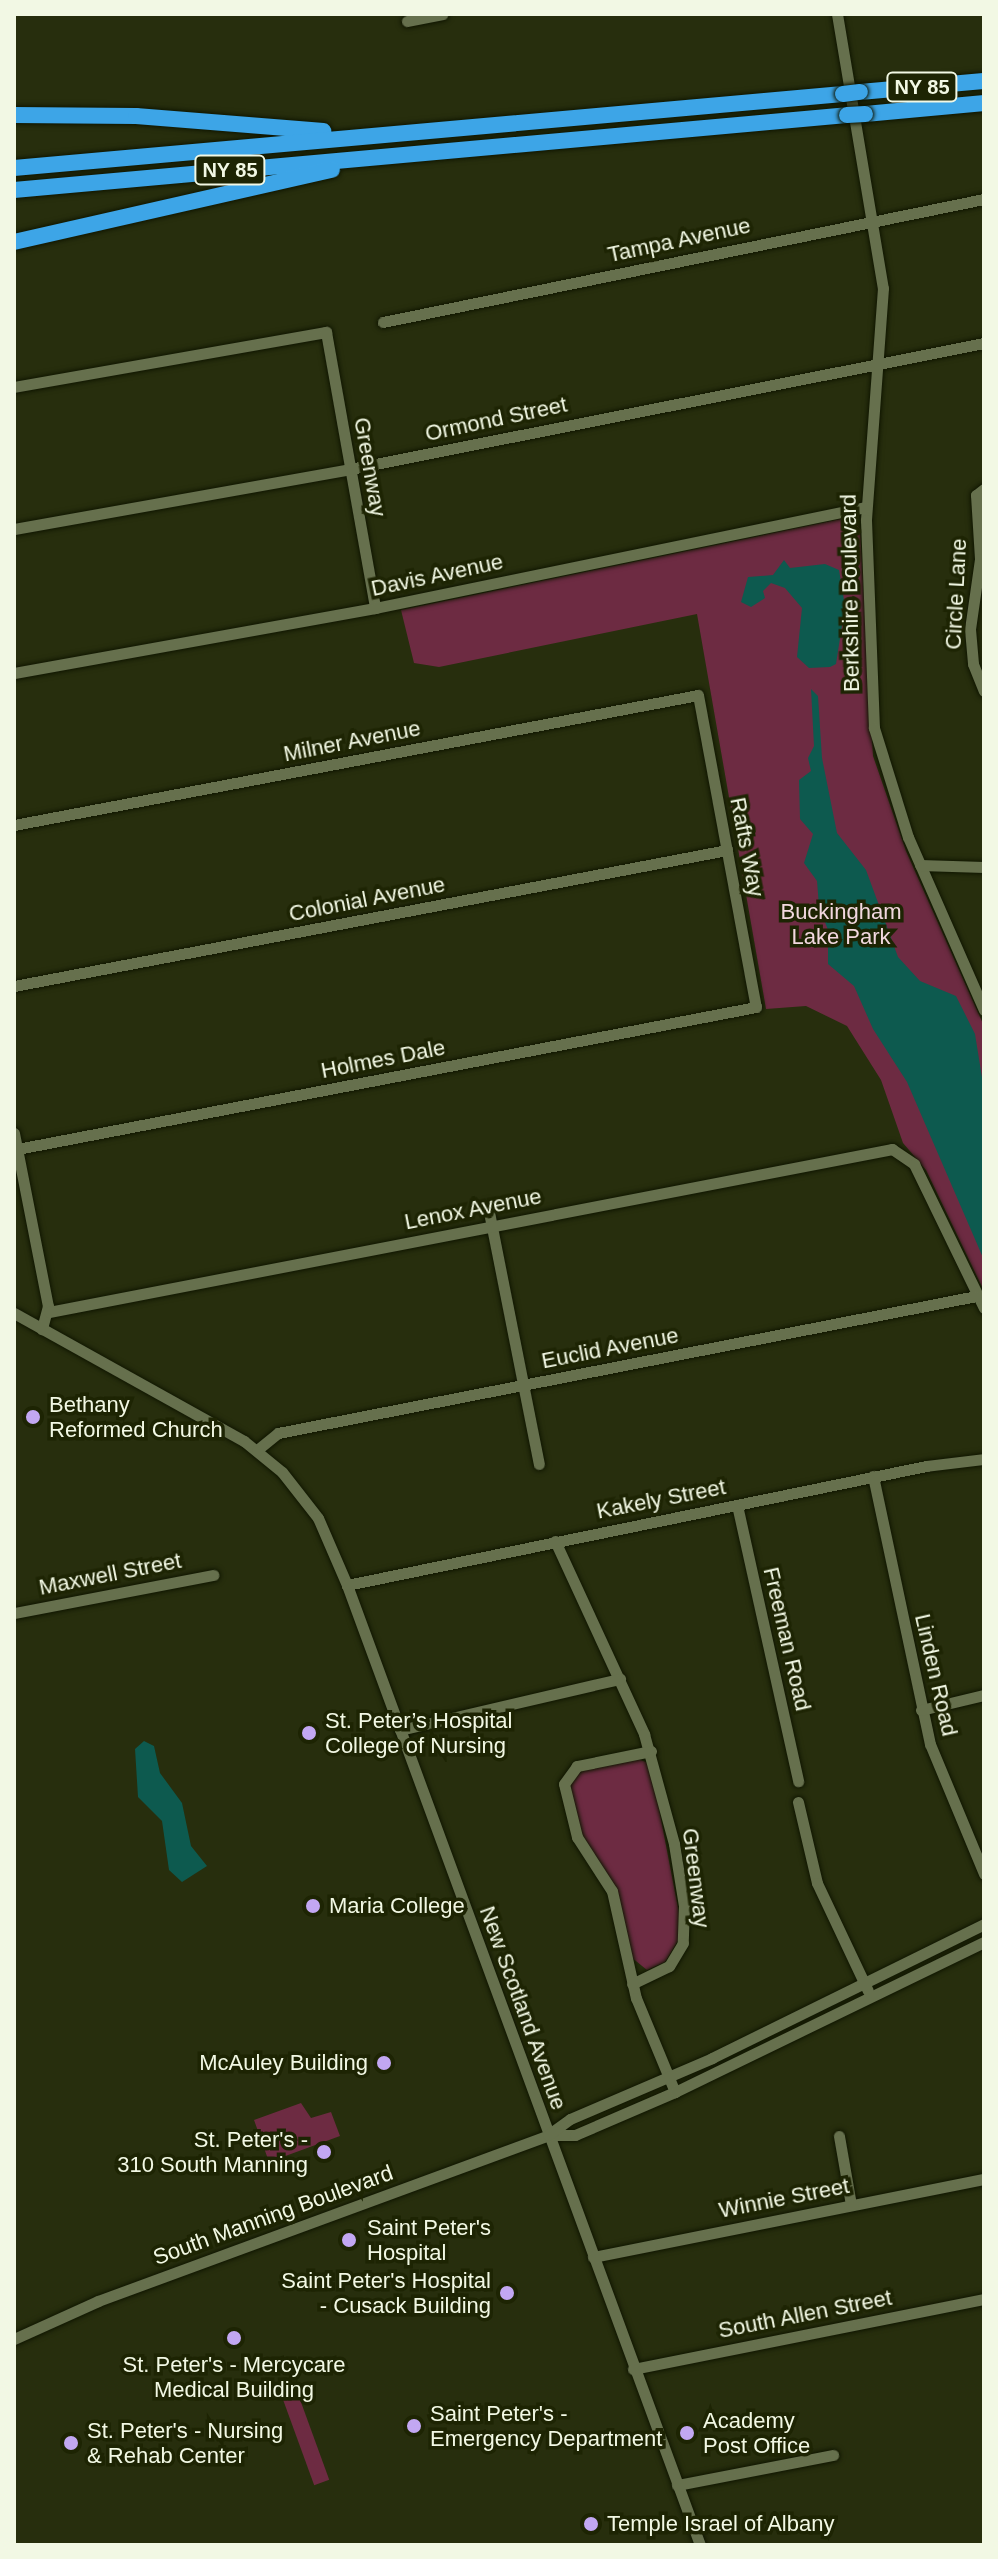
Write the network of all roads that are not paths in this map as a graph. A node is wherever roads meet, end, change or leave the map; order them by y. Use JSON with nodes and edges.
{"nodes":[{"id":1,"x":442,"y":14,"type":"edge"},
{"id":2,"x":837,"y":14,"type":"edge"},
{"id":3,"x":407,"y":21,"type":"dead end"},
{"id":4,"x":984,"y":81,"type":"edge"},
{"id":5,"x":984,"y":103,"type":"edge"},
{"id":6,"x":14,"y":115,"type":"edge"},
{"id":7,"x":421,"y":131,"type":"junction"},
{"id":8,"x":446,"y":151,"type":"junction"},
{"id":9,"x":14,"y":168,"type":"edge"},
{"id":10,"x":14,"y":190,"type":"edge"},
{"id":11,"x":984,"y":199,"type":"edge"},
{"id":12,"x":875,"y":219,"type":"junction"},
{"id":13,"x":14,"y":242,"type":"edge"},
{"id":14,"x":383,"y":322,"type":"dead end"},
{"id":15,"x":984,"y":343,"type":"edge"},
{"id":16,"x":880,"y":362,"type":"junction"},
{"id":17,"x":14,"y":387,"type":"edge"},
{"id":18,"x":350,"y":469,"type":"junction"},
{"id":19,"x":980,"y":493,"type":"edge"},
{"id":20,"x":866,"y":507,"type":"junction"},
{"id":21,"x":14,"y":529,"type":"edge"},
{"id":22,"x":375,"y":608,"type":"junction"},
{"id":23,"x":14,"y":673,"type":"edge"},
{"id":24,"x":984,"y":691,"type":"edge"},
{"id":25,"x":698,"y":695,"type":"joint"},
{"id":26,"x":14,"y":825,"type":"edge"},
{"id":27,"x":727,"y":850,"type":"junction"},
{"id":28,"x":920,"y":865,"type":"junction"},
{"id":29,"x":984,"y":867,"type":"edge"},
{"id":30,"x":14,"y":986,"type":"edge"},
{"id":31,"x":756,"y":1007,"type":"joint"},
{"id":32,"x":984,"y":1010,"type":"edge"},
{"id":33,"x":14,"y":1133,"type":"edge"},
{"id":34,"x":17,"y":1149,"type":"junction"},
{"id":35,"x":488,"y":1207,"type":"dead end"},
{"id":36,"x":492,"y":1226,"type":"junction"},
{"id":37,"x":976,"y":1296,"type":"junction"},
{"id":38,"x":984,"y":1308,"type":"edge"},
{"id":39,"x":49,"y":1312,"type":"junction"},
{"id":40,"x":14,"y":1313,"type":"edge"},
{"id":41,"x":42,"y":1329,"type":"junction"},
{"id":42,"x":524,"y":1385,"type":"junction"},
{"id":43,"x":257,"y":1450,"type":"junction"},
{"id":44,"x":984,"y":1459,"type":"edge"},
{"id":45,"x":539,"y":1464,"type":"dead end"},
{"id":46,"x":873,"y":1476,"type":"junction"},
{"id":47,"x":737,"y":1505,"type":"junction"},
{"id":48,"x":555,"y":1541,"type":"junction"},
{"id":49,"x":213,"y":1575,"type":"dead end"},
{"id":50,"x":347,"y":1585,"type":"junction"},
{"id":51,"x":14,"y":1613,"type":"edge"},
{"id":52,"x":620,"y":1679,"type":"junction"},
{"id":53,"x":984,"y":1695,"type":"edge"},
{"id":54,"x":921,"y":1710,"type":"junction"},
{"id":55,"x":400,"y":1730,"type":"junction"},
{"id":56,"x":651,"y":1751,"type":"junction"},
{"id":57,"x":798,"y":1781,"type":"dead end"},
{"id":58,"x":798,"y":1802,"type":"dead end"},
{"id":59,"x":984,"y":1874,"type":"edge"},
{"id":60,"x":984,"y":1924,"type":"edge"},
{"id":61,"x":984,"y":1942,"type":"edge"},
{"id":62,"x":632,"y":1984,"type":"junction"},
{"id":63,"x":865,"y":1984,"type":"junction"},
{"id":64,"x":872,"y":1998,"type":"junction"},
{"id":65,"x":669,"y":2077,"type":"junction"},
{"id":66,"x":675,"y":2092,"type":"junction"},
{"id":67,"x":548,"y":2135,"type":"junction"},
{"id":68,"x":839,"y":2136,"type":"dead end"},
{"id":69,"x":984,"y":2179,"type":"edge"},
{"id":70,"x":851,"y":2205,"type":"junction"},
{"id":71,"x":593,"y":2257,"type":"junction"},
{"id":72,"x":984,"y":2299,"type":"edge"},
{"id":73,"x":14,"y":2339,"type":"edge"},
{"id":74,"x":633,"y":2369,"type":"junction"},
{"id":75,"x":833,"y":2455,"type":"dead end"},
{"id":76,"x":677,"y":2485,"type":"junction"},
{"id":77,"x":700,"y":2545,"type":"edge"}],
"edges":[{"from":1,"to":3,"type":"street"},
{"from":2,"to":12,"type":"street","name":"Berkshire Boulevard"},
{"from":4,"to":7,"type":"highway","number":"NY 85"},
{"from":5,"to":8,"type":"highway","number":"NY 85","bridge":true},
{"from":6,"to":7,"type":"highway"},
{"from":7,"to":9,"type":"highway","number":"NY 85"},
{"from":8,"to":10,"type":"highway","number":"NY 85"},
{"from":8,"to":13,"type":"highway"},
{"from":11,"to":12,"type":"street","name":"Tampa Avenue"},
{"from":12,"to":14,"type":"street","name":"Tampa Avenue"},
{"from":12,"to":16,"type":"street","name":"Berkshire Boulevard"},
{"from":15,"to":16,"type":"street","name":"Ormond Street"},
{"from":16,"to":18,"type":"street","name":"Ormond Street"},
{"from":16,"to":20,"type":"street","name":"Berkshire Boulevard"},
{"from":17,"to":18,"type":"street","name":"Greenway"},
{"from":18,"to":21,"type":"street","name":"Ormond Street"},
{"from":18,"to":22,"type":"street","name":"Greenway"},
{"from":19,"to":24,"type":"street","name":"Circle Lane"},
{"from":20,"to":22,"type":"street","name":"Davis Avenue"},
{"from":20,"to":28,"type":"street","name":"Berkshire Boulevard"},
{"from":22,"to":23,"type":"street","name":"Davis Avenue"},
{"from":25,"to":26,"type":"street","name":"Milner Avenue"},
{"from":25,"to":27,"type":"street","name":"Rafts Way"},
{"from":27,"to":30,"type":"street","name":"Colonial Avenue"},
{"from":27,"to":31,"type":"street","name":"Rafts Way"},
{"from":28,"to":29,"type":"street"},
{"from":28,"to":32,"type":"street","name":"Berkshire Boulevard"},
{"from":31,"to":34,"type":"street","name":"Holmes Dale"},
{"from":33,"to":34,"type":"street"},
{"from":34,"to":39,"type":"street"},
{"from":35,"to":36,"type":"street"},
{"from":36,"to":37,"type":"street","name":"Lenox Avenue"},
{"from":36,"to":39,"type":"street","name":"Lenox Avenue"},
{"from":36,"to":42,"type":"street"},
{"from":37,"to":38,"type":"street"},
{"from":37,"to":42,"type":"street","name":"Euclid Avenue"},
{"from":39,"to":41,"type":"street"},
{"from":40,"to":41,"type":"street","name":"New Scotland Avenue"},
{"from":41,"to":43,"type":"street","name":"New Scotland Avenue"},
{"from":42,"to":43,"type":"street","name":"Euclid Avenue"},
{"from":42,"to":45,"type":"street"},
{"from":43,"to":50,"type":"street","name":"New Scotland Avenue"},
{"from":44,"to":46,"type":"street","name":"Kakely Street"},
{"from":46,"to":47,"type":"street","name":"Kakely Street"},
{"from":46,"to":54,"type":"street","name":"Linden Road"},
{"from":47,"to":48,"type":"street","name":"Kakely Street"},
{"from":47,"to":57,"type":"street","name":"Freeman Road"},
{"from":48,"to":50,"type":"street","name":"Kakely Street"},
{"from":48,"to":52,"type":"street","name":"Greenway"},
{"from":49,"to":51,"type":"street","name":"Maxwell Street"},
{"from":50,"to":55,"type":"street","name":"New Scotland Avenue"},
{"from":52,"to":55,"type":"street"},
{"from":52,"to":56,"type":"street","name":"Greenway"},
{"from":53,"to":54,"type":"street"},
{"from":54,"to":59,"type":"street","name":"Linden Road"},
{"from":55,"to":67,"type":"street","name":"New Scotland Avenue"},
{"from":56,"to":62,"type":"street","name":"Greenway"},
{"from":56,"to":62,"type":"street"},
{"from":58,"to":63,"type":"street"},
{"from":60,"to":63,"type":"street","name":"South Manning Boulevard"},
{"from":61,"to":64,"type":"street","name":"South Manning Boulevard"},
{"from":62,"to":65,"type":"street"},
{"from":63,"to":64,"type":"street"},
{"from":63,"to":65,"type":"street","name":"South Manning Boulevard"},
{"from":64,"to":66,"type":"street","name":"South Manning Boulevard"},
{"from":65,"to":66,"type":"street"},
{"from":65,"to":67,"type":"street","name":"South Manning Boulevard"},
{"from":66,"to":67,"type":"street","name":"South Manning Boulevard"},
{"from":67,"to":71,"type":"street","name":"New Scotland Avenue"},
{"from":67,"to":73,"type":"street","name":"South Manning Boulevard"},
{"from":68,"to":70,"type":"street"},
{"from":69,"to":70,"type":"street","name":"Winnie Street"},
{"from":70,"to":71,"type":"street","name":"Winnie Street"},
{"from":71,"to":74,"type":"street","name":"New Scotland Avenue"},
{"from":72,"to":74,"type":"street","name":"South Allen Street"},
{"from":74,"to":76,"type":"street","name":"New Scotland Avenue"},
{"from":75,"to":76,"type":"street"},
{"from":76,"to":77,"type":"street","name":"New Scotland Avenue"}]}
